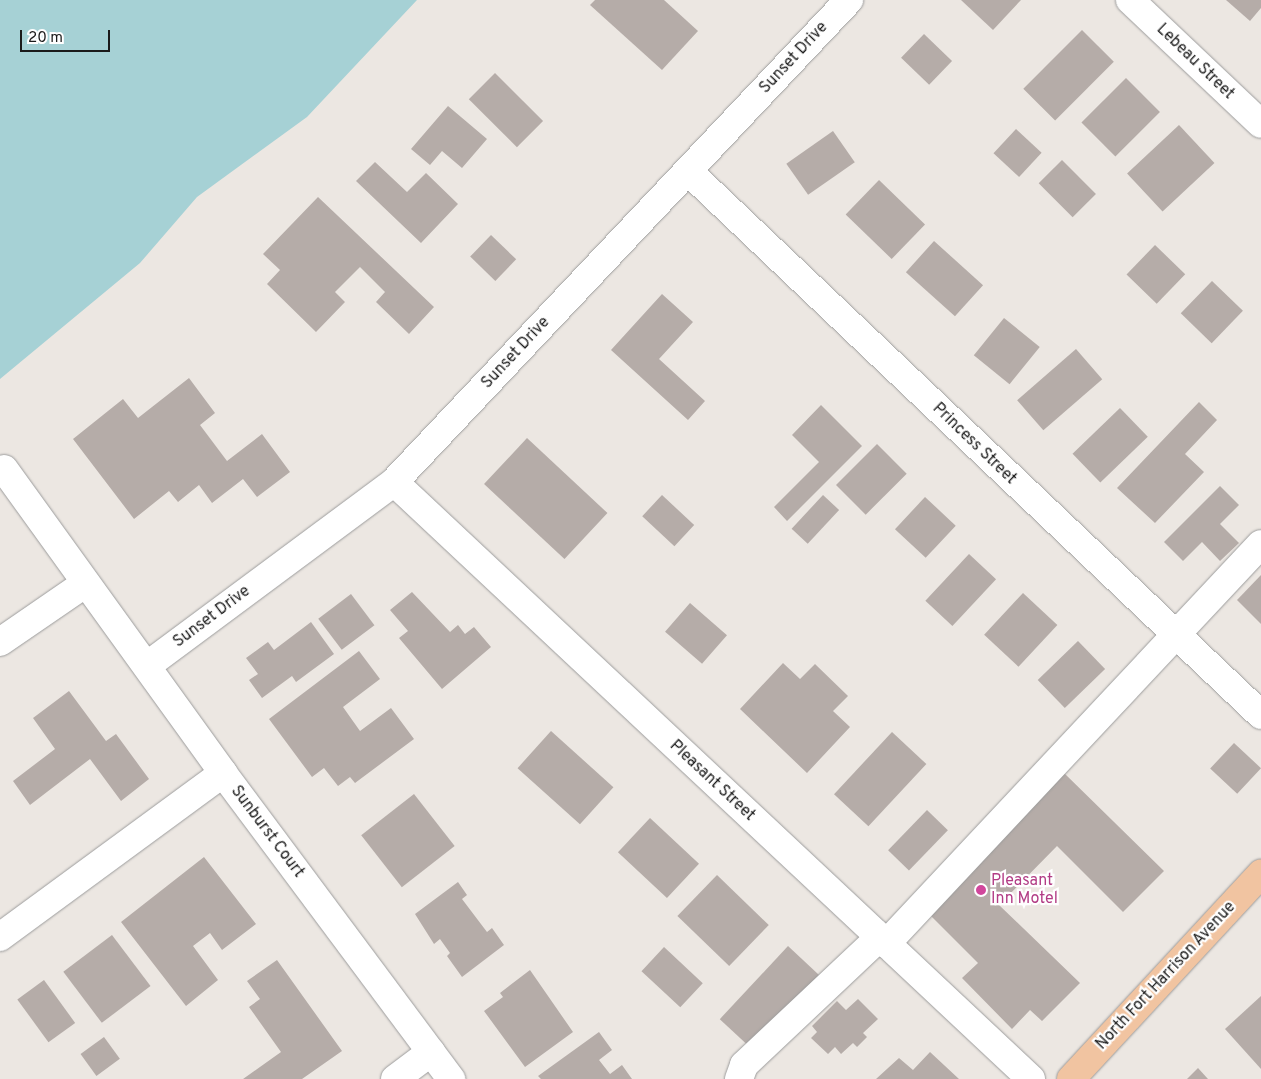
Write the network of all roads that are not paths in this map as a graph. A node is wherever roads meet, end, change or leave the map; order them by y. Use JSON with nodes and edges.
{"nodes":[{"id":1,"x":849,"y":0,"type":"edge"},
{"id":2,"x":1130,"y":0,"type":"edge"},
{"id":3,"x":1261,"y":124,"type":"edge"},
{"id":4,"x":688,"y":171,"type":"junction"},
{"id":5,"x":4,"y":469,"type":"dead end"},
{"id":6,"x":394,"y":482,"type":"junction"},
{"id":7,"x":1261,"y":544,"type":"edge"},
{"id":8,"x":86,"y":583,"type":"junction"},
{"id":9,"x":1175,"y":635,"type":"junction"},
{"id":10,"x":0,"y":642,"type":"edge"},
{"id":11,"x":148,"y":665,"type":"junction"},
{"id":12,"x":1261,"y":715,"type":"edge"},
{"id":13,"x":223,"y":772,"type":"junction"},
{"id":14,"x":1259,"y":880,"type":"edge"},
{"id":15,"x":0,"y":937,"type":"edge"},
{"id":16,"x":882,"y":941,"type":"junction"},
{"id":17,"x":431,"y":1052,"type":"junction"},
{"id":18,"x":395,"y":1079,"type":"edge"},
{"id":19,"x":451,"y":1079,"type":"edge"},
{"id":20,"x":739,"y":1079,"type":"edge"},
{"id":21,"x":1031,"y":1079,"type":"edge"},
{"id":22,"x":1071,"y":1079,"type":"edge"}],
"edges":[{"from":1,"to":4,"type":"street","name":"Sunset Drive"},
{"from":2,"to":3,"type":"street","name":"Lebeau Street"},
{"from":4,"to":6,"type":"street","name":"Sunset Drive"},
{"from":4,"to":9,"type":"street","name":"Princess Street"},
{"from":5,"to":8,"type":"street","name":"Sunburst Court"},
{"from":6,"to":11,"type":"street","name":"Sunset Drive"},
{"from":6,"to":16,"type":"street","name":"Pleasant Street"},
{"from":7,"to":9,"type":"street"},
{"from":8,"to":10,"type":"street"},
{"from":8,"to":11,"type":"street","name":"Sunburst Court"},
{"from":9,"to":12,"type":"street","name":"Princess Street"},
{"from":9,"to":16,"type":"street"},
{"from":11,"to":13,"type":"street","name":"Sunburst Court"},
{"from":13,"to":15,"type":"street"},
{"from":13,"to":17,"type":"street","name":"Sunburst Court"},
{"from":14,"to":22,"type":"main road","name":"North Fort Harrison Avenue"},
{"from":16,"to":20,"type":"street"},
{"from":16,"to":21,"type":"street","name":"Pleasant Street"},
{"from":17,"to":18,"type":"street"},
{"from":17,"to":19,"type":"street","name":"Sunburst Court"}]}
